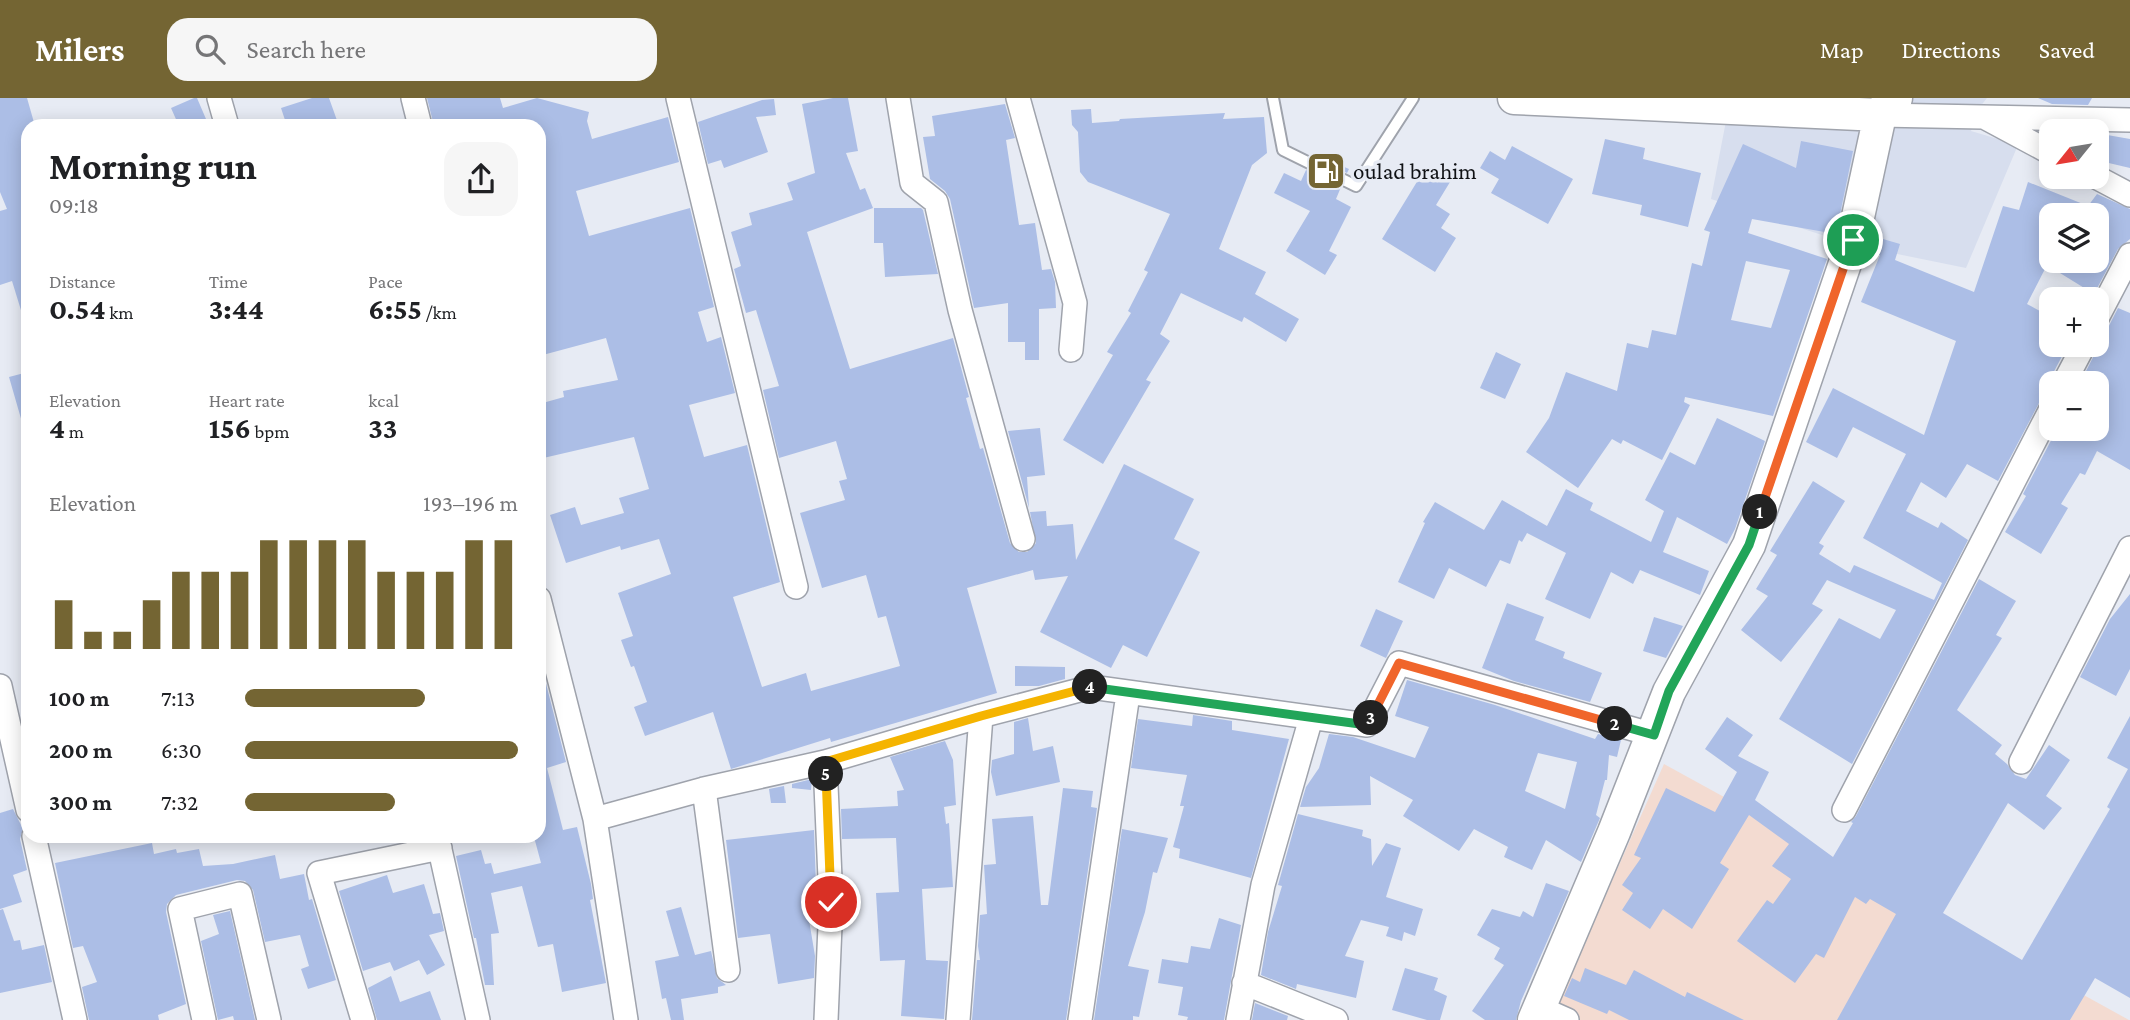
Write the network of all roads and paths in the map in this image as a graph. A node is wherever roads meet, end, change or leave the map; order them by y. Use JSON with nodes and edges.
{"nodes":[{"id":1,"x":219,"y":98,"type":"edge"},
{"id":2,"x":413,"y":98,"type":"edge"},
{"id":3,"x":678,"y":98,"type":"edge"},
{"id":4,"x":898,"y":98,"type":"edge"},
{"id":5,"x":1018,"y":98,"type":"edge"},
{"id":6,"x":1273,"y":98,"type":"edge"},
{"id":7,"x":1413,"y":98,"type":"edge"},
{"id":8,"x":1514,"y":98,"type":"edge"},
{"id":9,"x":1886,"y":104,"type":"edge"},
{"id":10,"x":1982,"y":116,"type":"junction"},
{"id":11,"x":225,"y":119,"type":"edge"},
{"id":12,"x":418,"y":119,"type":"edge"},
{"id":13,"x":2130,"y":120,"type":"edge"},
{"id":14,"x":2039,"y":147,"type":"edge"},
{"id":15,"x":2109,"y":184,"type":"edge"},
{"id":16,"x":2130,"y":195,"type":"edge"},
{"id":17,"x":2130,"y":255,"type":"edge"},
{"id":18,"x":2109,"y":295,"type":"edge"},
{"id":19,"x":1071,"y":350,"type":"dead end"},
{"id":20,"x":2039,"y":432,"type":"edge"},
{"id":21,"x":1023,"y":540,"type":"dead end"},
{"id":22,"x":2130,"y":548,"type":"edge"},
{"id":23,"x":796,"y":587,"type":"dead end"},
{"id":24,"x":546,"y":627,"type":"edge"},
{"id":25,"x":0,"y":686,"type":"edge"},
{"id":26,"x":1128,"y":694,"type":"junction"},
{"id":27,"x":981,"y":716,"type":"junction"},
{"id":28,"x":1311,"y":718,"type":"junction"},
{"id":29,"x":1654,"y":735,"type":"junction"},
{"id":30,"x":825,"y":762,"type":"junction"},
{"id":31,"x":2021,"y":762,"type":"dead end"},
{"id":32,"x":21,"y":779,"type":"edge"},
{"id":33,"x":704,"y":789,"type":"junction"},
{"id":34,"x":1844,"y":810,"type":"dead end"},
{"id":35,"x":594,"y":819,"type":"junction"},
{"id":36,"x":36,"y":843,"type":"edge"},
{"id":37,"x":434,"y":843,"type":"edge"},
{"id":38,"x":438,"y":843,"type":"edge"},
{"id":39,"x":728,"y":970,"type":"dead end"},
{"id":40,"x":1244,"y":983,"type":"junction"},
{"id":41,"x":1547,"y":1016,"type":"edge"},
{"id":42,"x":75,"y":1020,"type":"edge"},
{"id":43,"x":204,"y":1020,"type":"edge"},
{"id":44,"x":269,"y":1020,"type":"edge"},
{"id":45,"x":363,"y":1020,"type":"edge"},
{"id":46,"x":478,"y":1020,"type":"edge"},
{"id":47,"x":626,"y":1020,"type":"edge"},
{"id":48,"x":826,"y":1020,"type":"edge"},
{"id":49,"x":958,"y":1020,"type":"edge"},
{"id":50,"x":1080,"y":1020,"type":"edge"},
{"id":51,"x":1238,"y":1020,"type":"edge"},
{"id":52,"x":1336,"y":1020,"type":"edge"}],
"edges":[{"from":1,"to":11,"type":"street"},
{"from":2,"to":12,"type":"street"},
{"from":3,"to":23,"type":"street"},
{"from":4,"to":21,"type":"street"},
{"from":5,"to":19,"type":"street"},
{"from":6,"to":7,"type":"lane"},
{"from":8,"to":9,"type":"main road"},
{"from":9,"to":10,"type":"street"},
{"from":9,"to":29,"type":"main road"},
{"from":10,"to":13,"type":"street"},
{"from":10,"to":14,"type":"street"},
{"from":15,"to":16,"type":"street"},
{"from":17,"to":18,"type":"street"},
{"from":20,"to":34,"type":"street"},
{"from":22,"to":31,"type":"street"},
{"from":24,"to":35,"type":"street"},
{"from":25,"to":32,"type":"street"},
{"from":26,"to":27,"type":"street"},
{"from":26,"to":28,"type":"street"},
{"from":26,"to":50,"type":"street"},
{"from":27,"to":30,"type":"street"},
{"from":27,"to":49,"type":"street"},
{"from":28,"to":29,"type":"street"},
{"from":28,"to":40,"type":"street"},
{"from":29,"to":41,"type":"main road"},
{"from":30,"to":33,"type":"street"},
{"from":30,"to":48,"type":"street"},
{"from":33,"to":35,"type":"street"},
{"from":33,"to":39,"type":"street"},
{"from":35,"to":47,"type":"street"},
{"from":36,"to":42,"type":"street"},
{"from":37,"to":45,"type":"street"},
{"from":38,"to":46,"type":"street"},
{"from":40,"to":51,"type":"street"},
{"from":40,"to":52,"type":"street"},
{"from":43,"to":44,"type":"street"}]}
